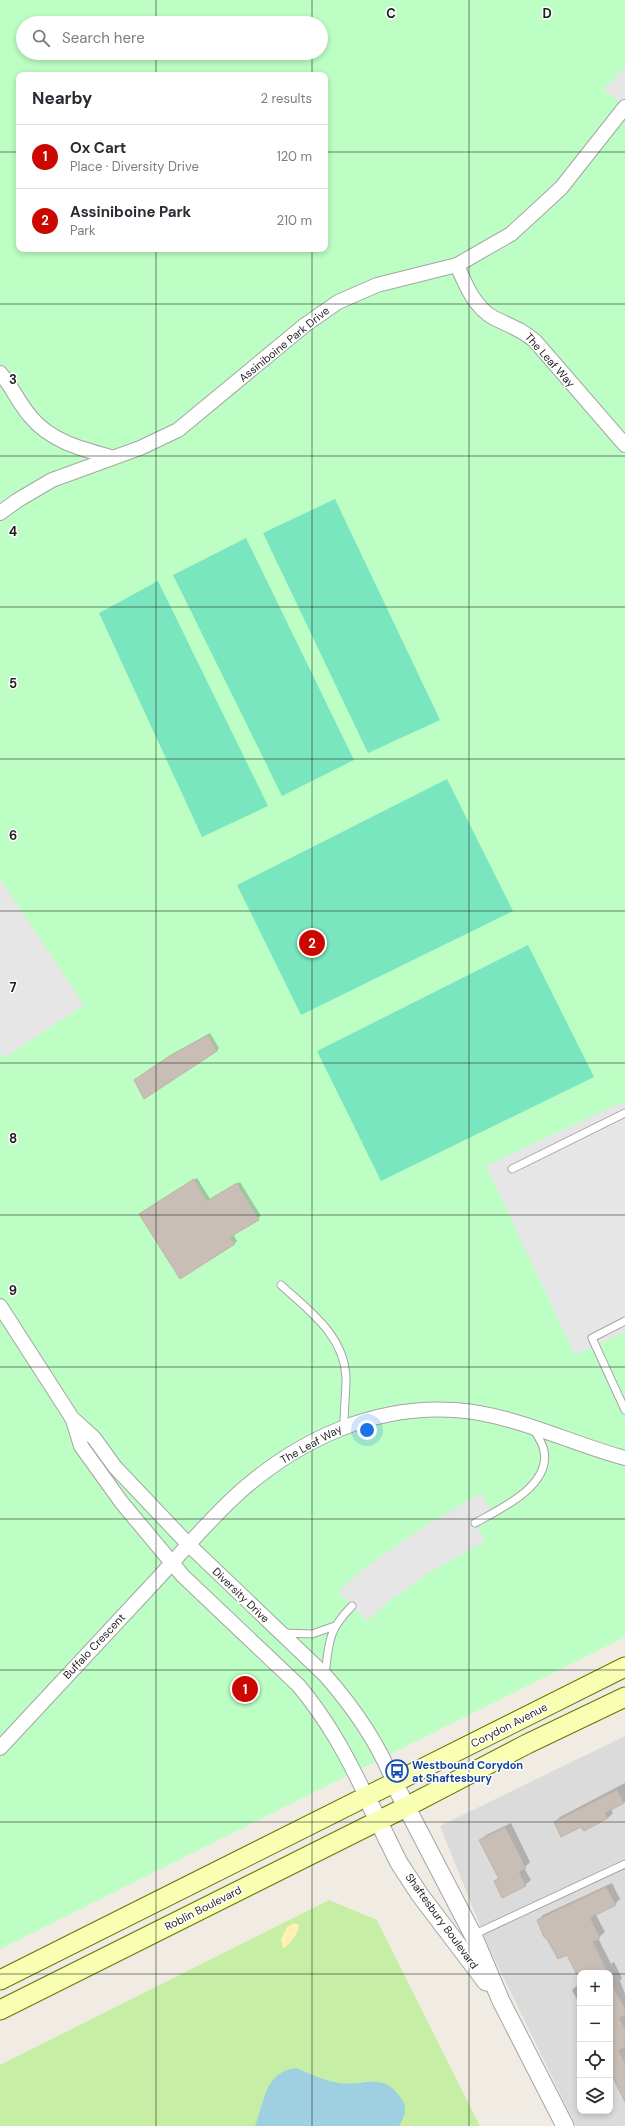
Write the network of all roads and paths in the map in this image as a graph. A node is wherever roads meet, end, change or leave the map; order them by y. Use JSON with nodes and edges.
{"nodes":[{"id":1,"x":625,"y":107,"type":"edge"},
{"id":2,"x":457,"y":265,"type":"junction"},
{"id":3,"x":0,"y":372,"type":"edge"},
{"id":4,"x":625,"y":445,"type":"edge"},
{"id":5,"x":111,"y":457,"type":"junction"},
{"id":6,"x":0,"y":513,"type":"edge"},
{"id":7,"x":625,"y":1113,"type":"edge"},
{"id":8,"x":512,"y":1169,"type":"dead end"},
{"id":9,"x":281,"y":1285,"type":"dead end"},
{"id":10,"x":0,"y":1306,"type":"edge"},
{"id":11,"x":625,"y":1321,"type":"edge"},
{"id":12,"x":625,"y":1410,"type":"edge"},
{"id":13,"x":72,"y":1418,"type":"junction"},
{"id":14,"x":344,"y":1426,"type":"junction"},
{"id":15,"x":532,"y":1427,"type":"junction"},
{"id":16,"x":625,"y":1458,"type":"edge"},
{"id":17,"x":475,"y":1523,"type":"dead end"},
{"id":18,"x":188,"y":1544,"type":"junction"},
{"id":19,"x":172,"y":1563,"type":"junction"},
{"id":20,"x":352,"y":1606,"type":"dead end"},
{"id":21,"x":335,"y":1626,"type":"junction"},
{"id":22,"x":280,"y":1633,"type":"junction"},
{"id":23,"x":625,"y":1667,"type":"edge"},
{"id":24,"x":325,"y":1675,"type":"junction"},
{"id":25,"x":625,"y":1697,"type":"edge"},
{"id":26,"x":0,"y":1748,"type":"edge"},
{"id":27,"x":394,"y":1783,"type":"junction"},
{"id":28,"x":366,"y":1796,"type":"junction"},
{"id":29,"x":406,"y":1807,"type":"junction"},
{"id":30,"x":378,"y":1820,"type":"junction"},
{"id":31,"x":625,"y":1864,"type":"edge"},
{"id":32,"x":465,"y":1940,"type":"junction"},
{"id":33,"x":0,"y":1980,"type":"edge"},
{"id":34,"x":0,"y":2010,"type":"edge"},
{"id":35,"x":565,"y":2126,"type":"edge"}],
"edges":[{"from":1,"to":2,"type":"street","name":"Assiniboine Park Drive"},
{"from":2,"to":4,"type":"street","name":"The Leaf Way"},
{"from":2,"to":5,"type":"street","name":"Assiniboine Park Drive"},
{"from":3,"to":5,"type":"street"},
{"from":5,"to":6,"type":"street","name":"Assiniboine Park Drive"},
{"from":7,"to":8,"type":"lane"},
{"from":9,"to":14,"type":"lane"},
{"from":10,"to":13,"type":"street","name":"Diversity Drive"},
{"from":11,"to":12,"type":"lane"},
{"from":13,"to":18,"type":"street","name":"Diversity Drive"},
{"from":13,"to":19,"type":"street","name":"Diversity Drive"},
{"from":14,"to":15,"type":"street","name":"The Leaf Way"},
{"from":14,"to":18,"type":"street","name":"The Leaf Way"},
{"from":15,"to":16,"type":"street","name":"The Leaf Way"},
{"from":15,"to":17,"type":"lane"},
{"from":18,"to":19,"type":"street","name":"Buffalo Crescent"},
{"from":18,"to":22,"type":"street","name":"Diversity Drive"},
{"from":19,"to":26,"type":"street","name":"Buffalo Crescent"},
{"from":19,"to":28,"type":"street","name":"Diversity Drive"},
{"from":20,"to":21,"type":"lane"},
{"from":21,"to":22,"type":"lane"},
{"from":21,"to":24,"type":"lane"},
{"from":22,"to":24,"type":"street","name":"Diversity Drive"},
{"from":23,"to":27,"type":"main road","name":"Corydon Avenue"},
{"from":24,"to":27,"type":"street","name":"Diversity Drive"},
{"from":25,"to":29,"type":"main road"},
{"from":27,"to":28,"type":"main road"},
{"from":27,"to":29,"type":"street","name":"Shaftesbury Boulevard"},
{"from":28,"to":30,"type":"street","name":"Shaftesbury Boulevard"},
{"from":28,"to":33,"type":"main road"},
{"from":29,"to":30,"type":"main road","name":"Roblin Boulevard"},
{"from":29,"to":32,"type":"street","name":"Shaftesbury Boulevard"},
{"from":30,"to":32,"type":"street","name":"Shaftesbury Boulevard"},
{"from":30,"to":34,"type":"main road","name":"Roblin Boulevard"},
{"from":31,"to":32,"type":"lane"},
{"from":32,"to":35,"type":"street","name":"Shaftesbury Boulevard"}]}
